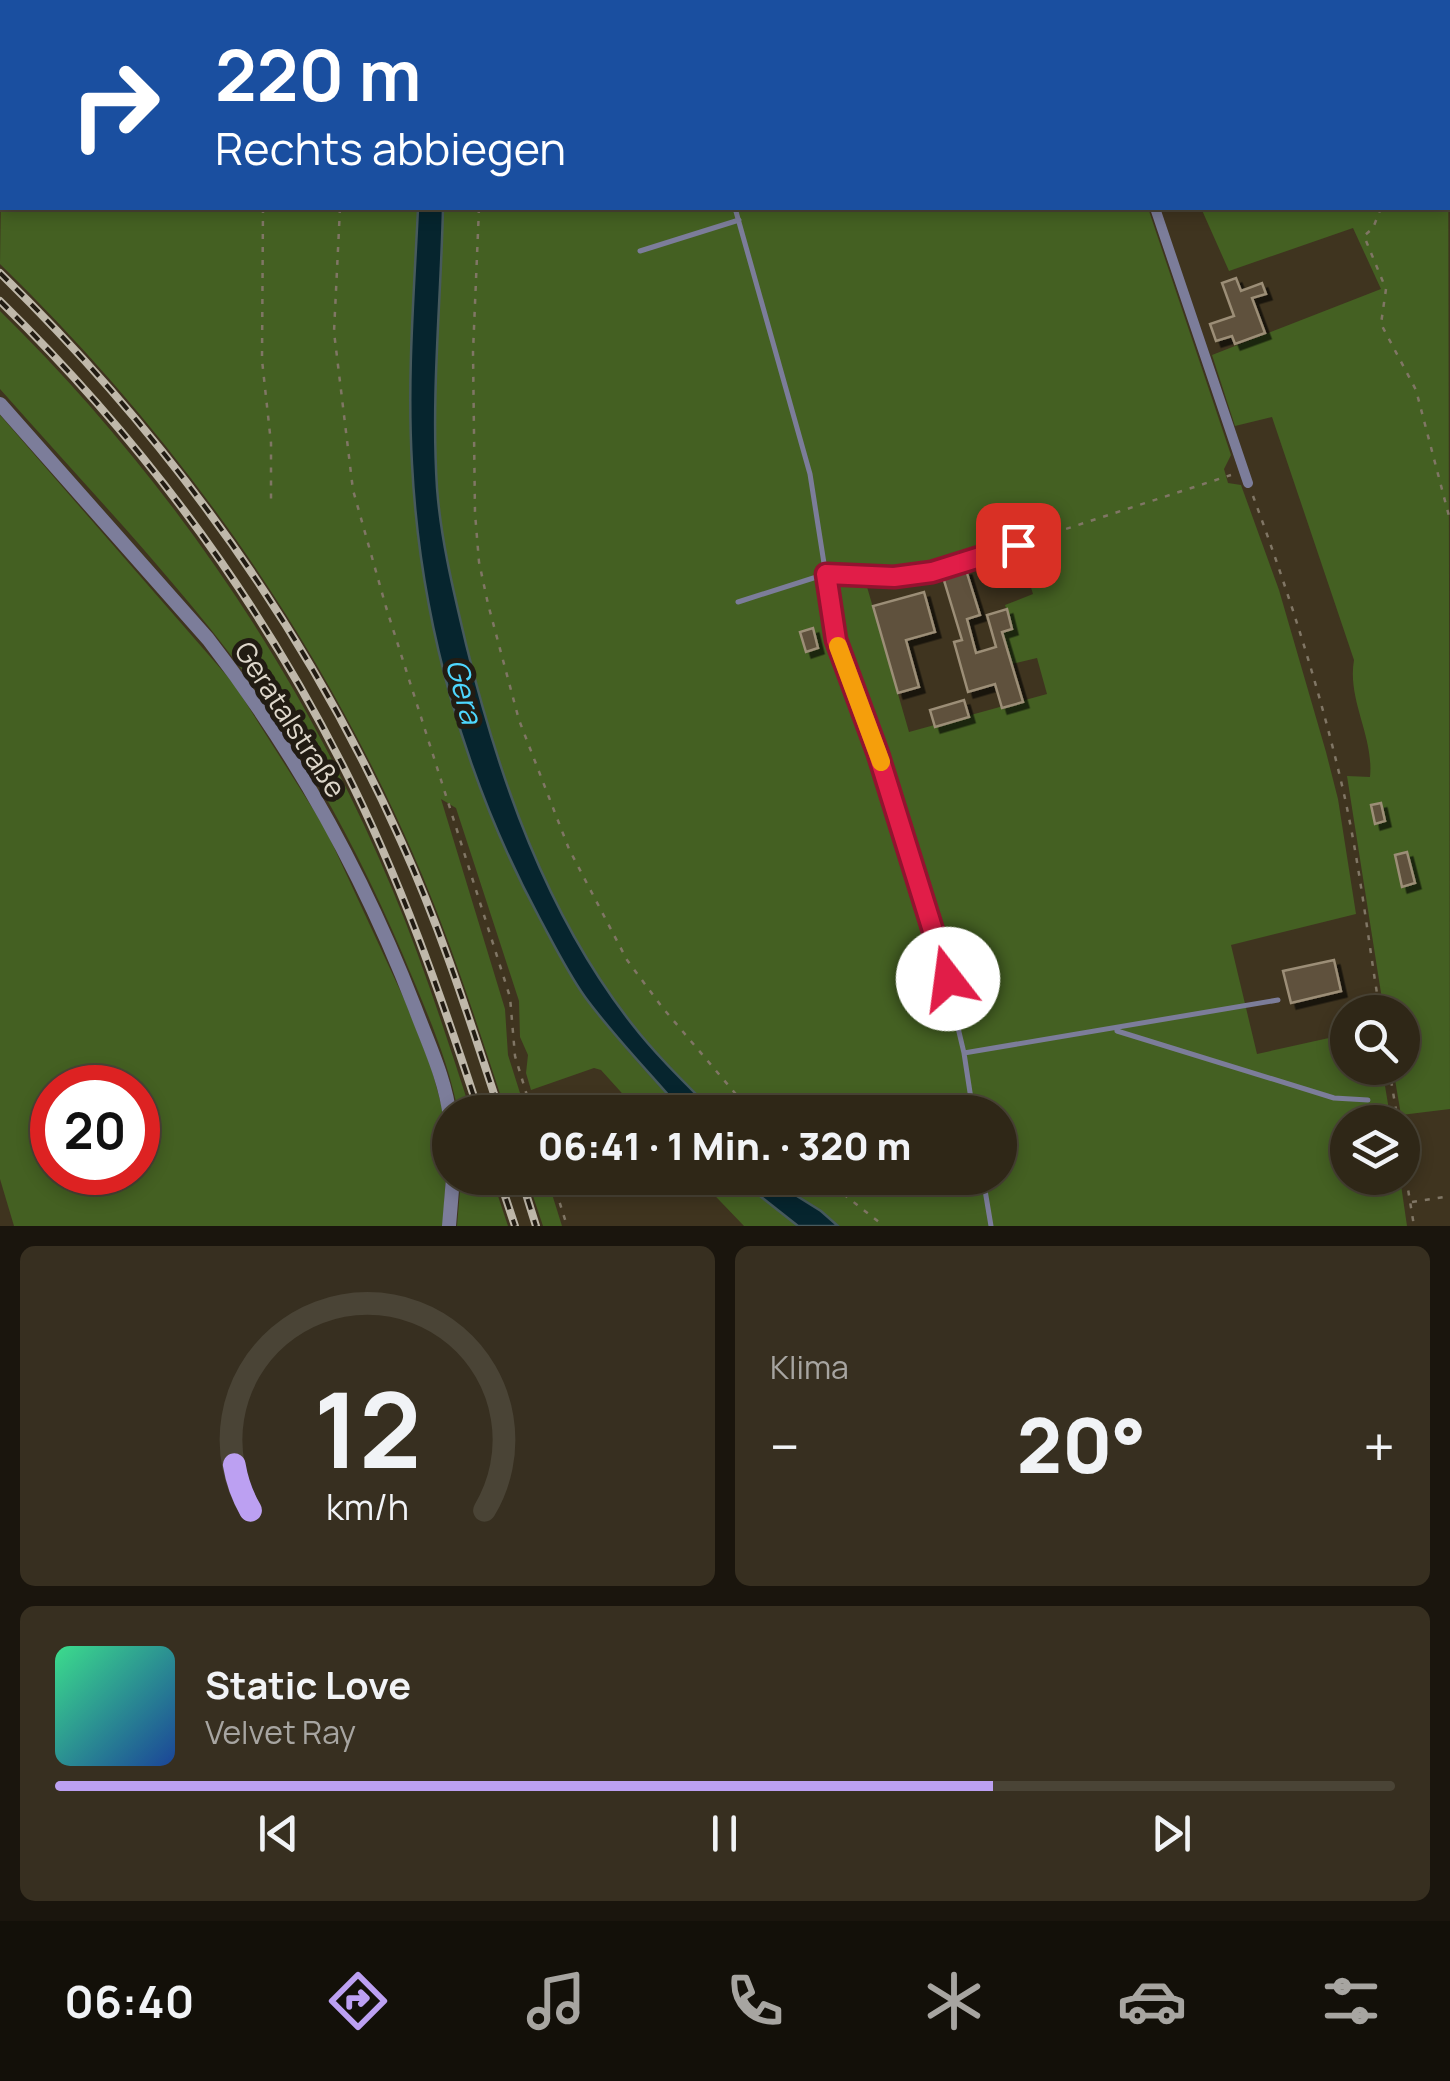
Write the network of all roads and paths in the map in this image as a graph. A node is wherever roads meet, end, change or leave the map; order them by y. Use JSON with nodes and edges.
{"nodes":[{"id":1,"x":263,"y":210,"type":"edge"},
{"id":2,"x":340,"y":210,"type":"edge"},
{"id":3,"x":479,"y":210,"type":"edge"},
{"id":4,"x":736,"y":210,"type":"edge"},
{"id":5,"x":1156,"y":210,"type":"edge"},
{"id":6,"x":1380,"y":210,"type":"edge"},
{"id":7,"x":739,"y":220,"type":"junction"},
{"id":8,"x":640,"y":252,"type":"dead end"},
{"id":9,"x":0,"y":404,"type":"edge"},
{"id":10,"x":1226,"y":476,"type":"dead end"},
{"id":11,"x":1248,"y":483,"type":"joint"},
{"id":12,"x":271,"y":504,"type":"dead end"},
{"id":13,"x":1450,"y":520,"type":"edge"},
{"id":14,"x":1018,"y":545,"type":"joint"},
{"id":15,"x":826,"y":574,"type":"junction"},
{"id":16,"x":738,"y":602,"type":"dead end"},
{"id":17,"x":1377,"y":995,"type":"edge"},
{"id":18,"x":1278,"y":1000,"type":"dead end"},
{"id":19,"x":1112,"y":1030,"type":"junction"},
{"id":20,"x":964,"y":1053,"type":"junction"},
{"id":21,"x":444,"y":1095,"type":"edge"},
{"id":22,"x":527,"y":1095,"type":"edge"},
{"id":23,"x":737,"y":1095,"type":"edge"},
{"id":24,"x":970,"y":1095,"type":"edge"},
{"id":25,"x":1368,"y":1100,"type":"dead end"},
{"id":26,"x":451,"y":1195,"type":"edge"},
{"id":27,"x":557,"y":1195,"type":"edge"},
{"id":28,"x":844,"y":1195,"type":"edge"},
{"id":29,"x":985,"y":1195,"type":"edge"},
{"id":30,"x":1409,"y":1195,"type":"edge"},
{"id":31,"x":1450,"y":1196,"type":"edge"},
{"id":32,"x":1410,"y":1202,"type":"junction"},
{"id":33,"x":449,"y":1226,"type":"edge"},
{"id":34,"x":566,"y":1226,"type":"edge"},
{"id":35,"x":884,"y":1226,"type":"edge"},
{"id":36,"x":990,"y":1226,"type":"edge"},
{"id":37,"x":1414,"y":1226,"type":"edge"}],
"edges":[{"from":1,"to":12,"type":"path"},
{"from":2,"to":22,"type":"path"},
{"from":3,"to":23,"type":"path"},
{"from":4,"to":7,"type":"lane"},
{"from":5,"to":11,"type":"street"},
{"from":6,"to":13,"type":"path"},
{"from":7,"to":8,"type":"lane"},
{"from":7,"to":15,"type":"lane"},
{"from":9,"to":21,"type":"street","name":"Geratalstraße"},
{"from":10,"to":14,"type":"path"},
{"from":11,"to":17,"type":"path"},
{"from":14,"to":15,"type":"lane"},
{"from":15,"to":16,"type":"lane"},
{"from":15,"to":20,"type":"lane"},
{"from":18,"to":19,"type":"lane"},
{"from":19,"to":20,"type":"lane"},
{"from":19,"to":25,"type":"lane"},
{"from":20,"to":24,"type":"lane"},
{"from":26,"to":33,"type":"street"},
{"from":27,"to":34,"type":"path"},
{"from":28,"to":35,"type":"path"},
{"from":29,"to":36,"type":"lane"},
{"from":30,"to":32,"type":"path"},
{"from":31,"to":32,"type":"path"},
{"from":32,"to":37,"type":"path"}]}
